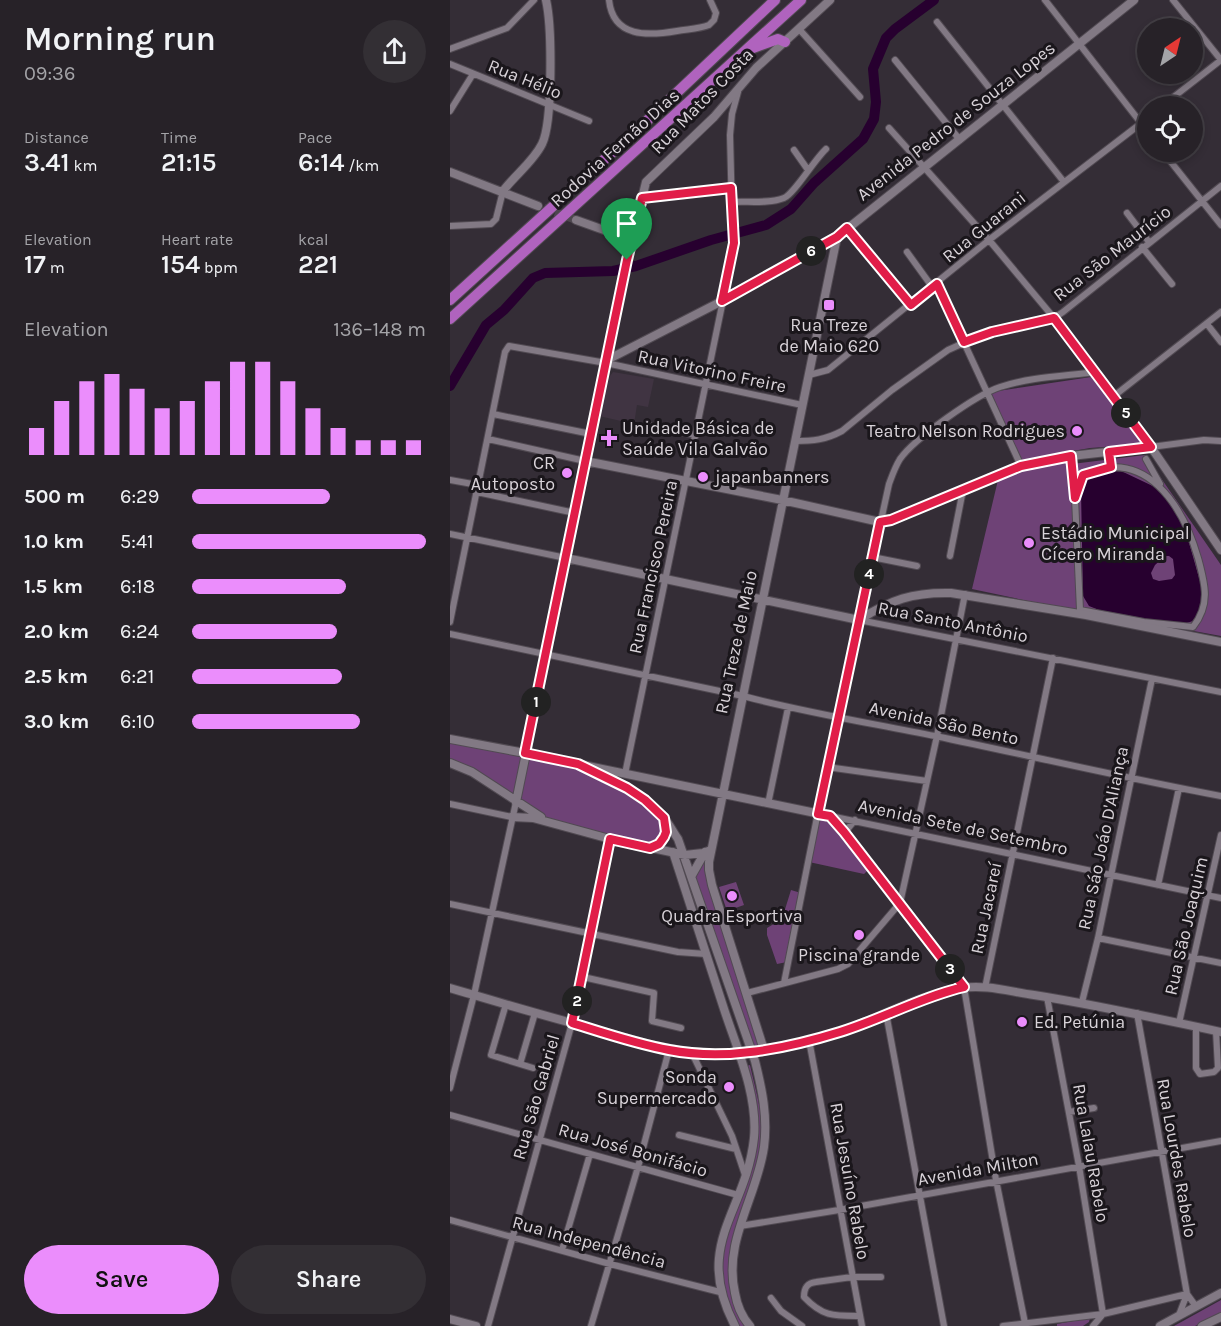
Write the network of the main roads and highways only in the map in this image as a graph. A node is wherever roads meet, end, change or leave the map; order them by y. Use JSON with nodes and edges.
{"nodes":[{"id":1,"x":546,"y":0,"type":"edge"},
{"id":2,"x":775,"y":0,"type":"edge"},
{"id":3,"x":801,"y":0,"type":"edge"},
{"id":4,"x":830,"y":0,"type":"edge"},
{"id":5,"x":1134,"y":0,"type":"edge"},
{"id":6,"x":785,"y":42,"type":"junction"},
{"id":7,"x":745,"y":52,"type":"junction"},
{"id":8,"x":450,"y":172,"type":"edge"},
{"id":9,"x":503,"y":191,"type":"junction"},
{"id":10,"x":538,"y":206,"type":"tunnel mouth"},
{"id":11,"x":576,"y":220,"type":"tunnel mouth"},
{"id":12,"x":837,"y":237,"type":"junction"},
{"id":13,"x":632,"y":240,"type":"junction"},
{"id":14,"x":450,"y":300,"type":"edge"},
{"id":15,"x":450,"y":319,"type":"edge"},
{"id":16,"x":606,"y":361,"type":"junction"},
{"id":17,"x":585,"y":461,"type":"junction"},
{"id":18,"x":782,"y":500,"type":"junction"},
{"id":19,"x":1221,"y":550,"type":"edge"},
{"id":20,"x":566,"y":558,"type":"junction"},
{"id":21,"x":762,"y":600,"type":"junction"},
{"id":22,"x":1221,"y":642,"type":"edge"},
{"id":23,"x":450,"y":740,"type":"edge"},
{"id":24,"x":525,"y":753,"type":"junction"},
{"id":25,"x":450,"y":763,"type":"edge"},
{"id":26,"x":578,"y":764,"type":"junction"},
{"id":27,"x":722,"y":794,"type":"junction"},
{"id":28,"x":516,"y":802,"type":"junction"},
{"id":29,"x":512,"y":817,"type":"road end"},
{"id":30,"x":664,"y":818,"type":"junction"},
{"id":31,"x":555,"y":824,"type":"junction"},
{"id":32,"x":650,"y":848,"type":"junction"},
{"id":33,"x":708,"y":851,"type":"junction"},
{"id":34,"x":673,"y":852,"type":"junction"},
{"id":35,"x":685,"y":855,"type":"junction"},
{"id":36,"x":692,"y":875,"type":"junction"},
{"id":37,"x":964,"y":987,"type":"junction"},
{"id":38,"x":450,"y":988,"type":"edge"},
{"id":39,"x":1218,"y":1032,"type":"edge"},
{"id":40,"x":764,"y":1050,"type":"junction"},
{"id":41,"x":752,"y":1052,"type":"junction"},
{"id":42,"x":738,"y":1053,"type":"junction"},
{"id":43,"x":1221,"y":1293,"type":"edge"},
{"id":44,"x":450,"y":1319,"type":"edge"},
{"id":45,"x":476,"y":1326,"type":"edge"},
{"id":46,"x":735,"y":1326,"type":"edge"},
{"id":47,"x":750,"y":1326,"type":"edge"},
{"id":48,"x":1160,"y":1326,"type":"edge"}],
"edges":[{"from":1,"to":9,"type":"main road"},
{"from":2,"to":14,"type":"highway","name":"Rodovia Fernão Dias"},
{"from":3,"to":7,"type":"highway","name":"Rodovia Fernão Dias"},
{"from":4,"to":6,"type":"main road","name":"Rua Matos Costa"},
{"from":5,"to":12,"type":"main road","name":"Avenida Pedro de Souza Lopes"},
{"from":6,"to":7,"type":"highway"},
{"from":6,"to":13,"type":"main road","name":"Rua Matos Costa"},
{"from":7,"to":15,"type":"highway","name":"Rodovia Fernão Dias"},
{"from":8,"to":9,"type":"main road"},
{"from":9,"to":10,"type":"main road"},
{"from":11,"to":13,"type":"main road"},
{"from":12,"to":16,"type":"main road","name":"Avenida Pedro de Souza Lopes"},
{"from":12,"to":18,"type":"main road","name":"Rua Treze de Maio"},
{"from":13,"to":16,"type":"main road","name":"Rua Matos Costa"},
{"from":16,"to":17,"type":"main road","name":"Rua Matos Costa"},
{"from":17,"to":18,"type":"main road"},
{"from":17,"to":20,"type":"main road","name":"Rua Matos Costa"},
{"from":18,"to":19,"type":"main road"},
{"from":18,"to":21,"type":"main road","name":"Rua Treze de Maio"},
{"from":20,"to":21,"type":"main road","name":"Rua Santo Antônio"},
{"from":20,"to":24,"type":"main road","name":"Rua Matos Costa"},
{"from":21,"to":22,"type":"main road","name":"Rua Santo Antônio"},
{"from":21,"to":27,"type":"main road","name":"Rua Treze de Maio"},
{"from":23,"to":24,"type":"main road","name":"Avenida Sete de Setembro"},
{"from":24,"to":26,"type":"main road","name":"Avenida Sete de Setembro"},
{"from":24,"to":28,"type":"main road","name":"Rua Matos Costa"},
{"from":25,"to":28,"type":"main road"},
{"from":26,"to":27,"type":"main road","name":"Avenida Sete de Setembro"},
{"from":26,"to":30,"type":"main road"},
{"from":27,"to":33,"type":"main road","name":"Rua Treze de Maio"},
{"from":27,"to":37,"type":"main road","name":"Avenida Sete de Setembro"},
{"from":28,"to":31,"type":"main road"},
{"from":29,"to":31,"type":"main road"},
{"from":30,"to":32,"type":"main road"},
{"from":30,"to":35,"type":"main road"},
{"from":31,"to":32,"type":"main road"},
{"from":32,"to":34,"type":"main road"},
{"from":33,"to":35,"type":"main road"},
{"from":33,"to":36,"type":"main road"},
{"from":33,"to":40,"type":"main road","name":"Rua Treze de Maio"},
{"from":34,"to":35,"type":"main road"},
{"from":34,"to":42,"type":"main road"},
{"from":35,"to":36,"type":"main road"},
{"from":36,"to":41,"type":"main road"},
{"from":37,"to":39,"type":"main road"},
{"from":37,"to":40,"type":"main road"},
{"from":38,"to":42,"type":"main road"},
{"from":40,"to":41,"type":"main road"},
{"from":41,"to":42,"type":"main road"},
{"from":41,"to":47,"type":"main road"},
{"from":42,"to":46,"type":"main road"},
{"from":43,"to":48,"type":"main road"},
{"from":44,"to":45,"type":"main road"}]}
